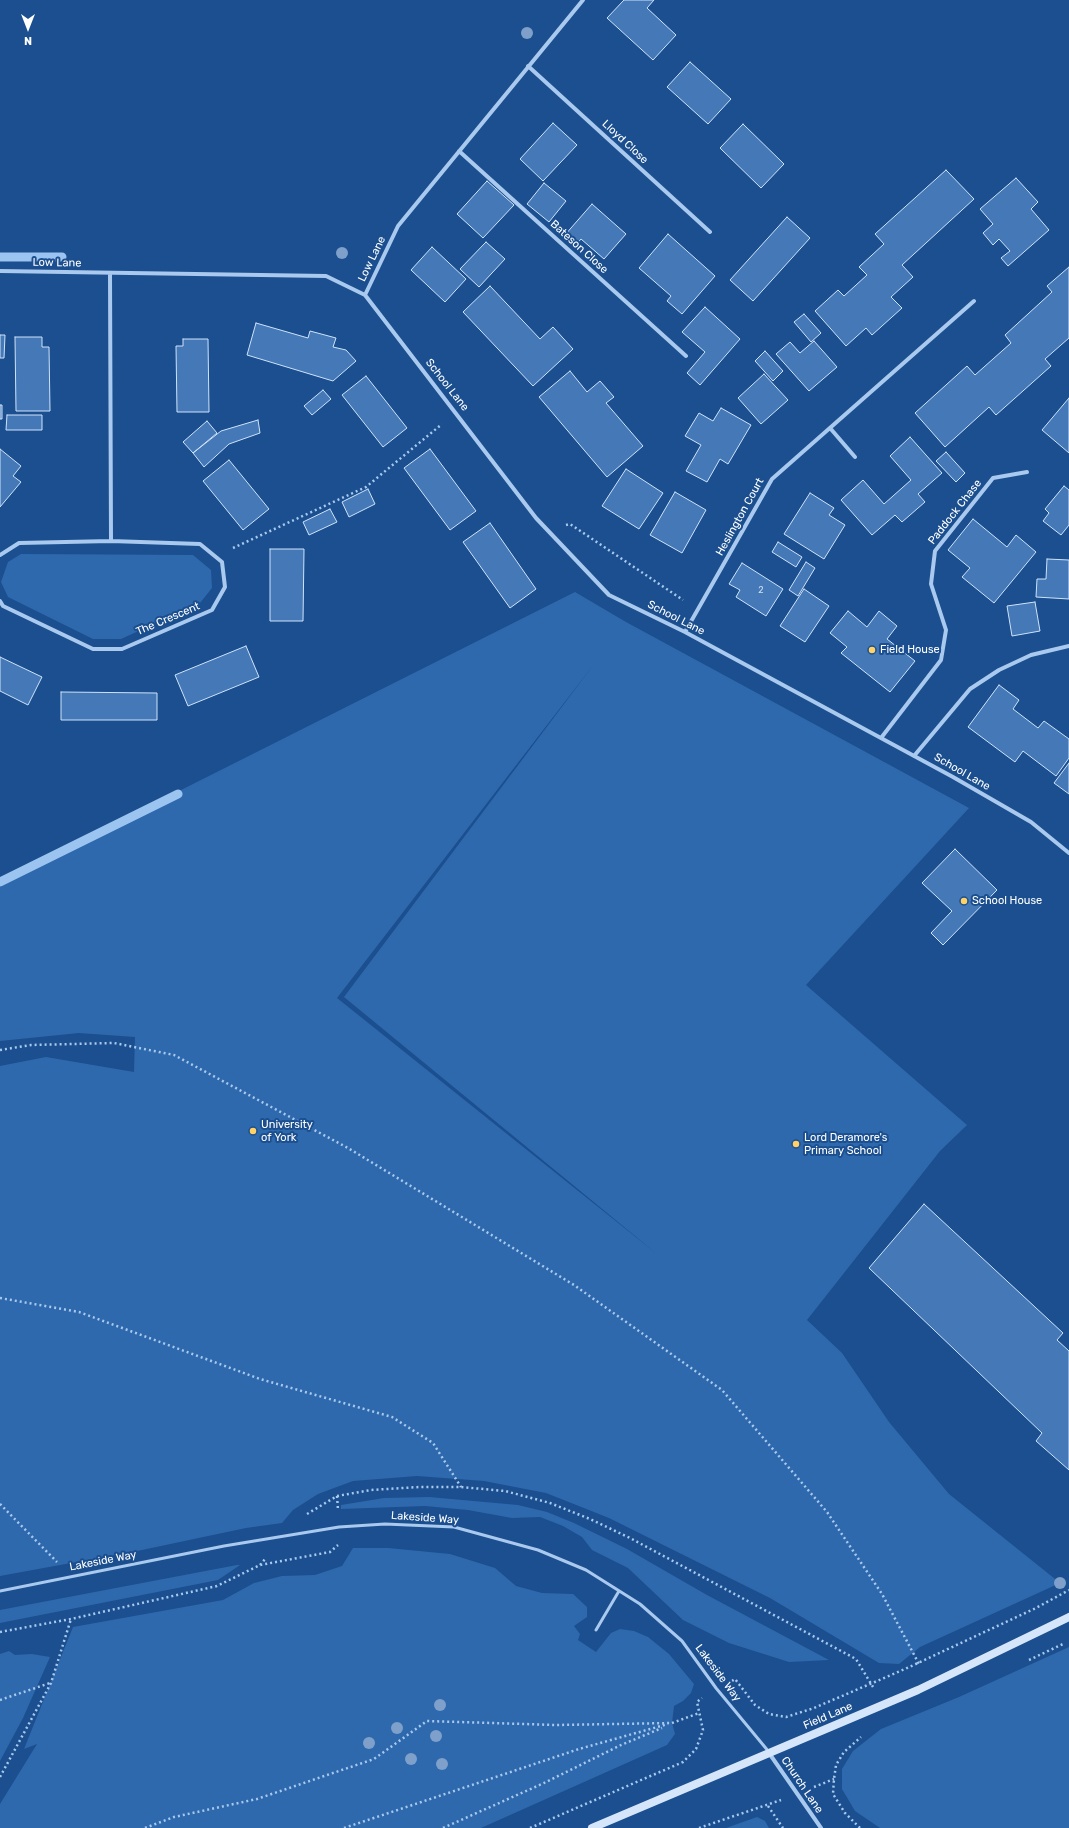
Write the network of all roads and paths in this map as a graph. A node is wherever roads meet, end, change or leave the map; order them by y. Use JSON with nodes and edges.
{"nodes":[{"id":1,"x":583,"y":0,"type":"edge"},
{"id":2,"x":528,"y":66,"type":"junction"},
{"id":3,"x":459,"y":151,"type":"junction"},
{"id":4,"x":710,"y":232,"type":"dead end"},
{"id":5,"x":0,"y":271,"type":"edge"},
{"id":6,"x":110,"y":273,"type":"junction"},
{"id":7,"x":365,"y":295,"type":"junction"},
{"id":8,"x":974,"y":301,"type":"dead end"},
{"id":9,"x":686,"y":356,"type":"dead end"},
{"id":10,"x":456,"y":412,"type":"junction"},
{"id":11,"x":830,"y":428,"type":"junction"},
{"id":12,"x":855,"y":457,"type":"dead end"},
{"id":13,"x":1027,"y":472,"type":"dead end"},
{"id":14,"x":545,"y":527,"type":"junction"},
{"id":15,"x":111,"y":541,"type":"junction"},
{"id":16,"x":0,"y":555,"type":"edge"},
{"id":17,"x":216,"y":557,"type":"junction"},
{"id":18,"x":0,"y":601,"type":"edge"},
{"id":19,"x":698,"y":610,"type":"junction"},
{"id":20,"x":685,"y":632,"type":"junction"},
{"id":21,"x":1069,"y":646,"type":"edge"},
{"id":22,"x":881,"y":738,"type":"junction"},
{"id":23,"x":914,"y":756,"type":"junction"},
{"id":24,"x":1069,"y":853,"type":"edge"},
{"id":25,"x":0,"y":1050,"type":"edge"},
{"id":26,"x":0,"y":1298,"type":"edge"},
{"id":27,"x":461,"y":1487,"type":"junction"},
{"id":28,"x":337,"y":1496,"type":"dead end"},
{"id":29,"x":0,"y":1504,"type":"edge"},
{"id":30,"x":260,"y":1565,"type":"dead end"},
{"id":31,"x":71,"y":1576,"type":"junction"},
{"id":32,"x":1069,"y":1590,"type":"edge"},
{"id":33,"x":0,"y":1591,"type":"edge"},
{"id":34,"x":620,"y":1591,"type":"junction"},
{"id":35,"x":1069,"y":1617,"type":"edge"},
{"id":36,"x":71,"y":1619,"type":"junction"},
{"id":37,"x":596,"y":1630,"type":"dead end"},
{"id":38,"x":0,"y":1632,"type":"edge"},
{"id":39,"x":918,"y":1662,"type":"junction"},
{"id":40,"x":51,"y":1683,"type":"junction"},
{"id":41,"x":871,"y":1684,"type":"junction"},
{"id":42,"x":929,"y":1685,"type":"junction"},
{"id":43,"x":0,"y":1700,"type":"edge"},
{"id":44,"x":882,"y":1706,"type":"junction"},
{"id":45,"x":814,"y":1708,"type":"dead end"},
{"id":46,"x":699,"y":1713,"type":"dead end"},
{"id":47,"x":672,"y":1723,"type":"junction"},
{"id":48,"x":864,"y":1734,"type":"dead end"},
{"id":49,"x":769,"y":1752,"type":"junction"},
{"id":50,"x":683,"y":1762,"type":"dead end"},
{"id":51,"x":0,"y":1777,"type":"edge"},
{"id":52,"x":145,"y":1828,"type":"edge"},
{"id":53,"x":344,"y":1828,"type":"edge"},
{"id":54,"x":443,"y":1828,"type":"edge"},
{"id":55,"x":530,"y":1828,"type":"edge"},
{"id":56,"x":592,"y":1828,"type":"edge"},
{"id":57,"x":699,"y":1828,"type":"edge"},
{"id":58,"x":783,"y":1828,"type":"edge"},
{"id":59,"x":821,"y":1828,"type":"edge"},
{"id":60,"x":860,"y":1828,"type":"edge"}],
"edges":[{"from":1,"to":2,"type":"street","name":"Low Lane"},
{"from":2,"to":3,"type":"street","name":"Low Lane"},
{"from":2,"to":4,"type":"street","name":"Lloyd Close"},
{"from":3,"to":7,"type":"street","name":"Low Lane"},
{"from":3,"to":9,"type":"street","name":"Bateson Close"},
{"from":5,"to":6,"type":"street","name":"Low Lane"},
{"from":6,"to":7,"type":"street","name":"Low Lane"},
{"from":6,"to":15,"type":"street"},
{"from":7,"to":10,"type":"street","name":"School Lane"},
{"from":8,"to":11,"type":"street","name":"Heslington Court"},
{"from":10,"to":14,"type":"street","name":"School Lane"},
{"from":10,"to":17,"type":"path"},
{"from":11,"to":12,"type":"street"},
{"from":11,"to":19,"type":"street","name":"Heslington Court"},
{"from":13,"to":22,"type":"street","name":"Paddock Chase"},
{"from":14,"to":19,"type":"path"},
{"from":14,"to":20,"type":"street","name":"School Lane"},
{"from":15,"to":16,"type":"street","name":"The Crescent"},
{"from":15,"to":17,"type":"street","name":"The Crescent"},
{"from":17,"to":18,"type":"street","name":"The Crescent"},
{"from":19,"to":20,"type":"street","name":"Heslington Court"},
{"from":20,"to":22,"type":"street","name":"School Lane"},
{"from":21,"to":23,"type":"street"},
{"from":22,"to":23,"type":"street","name":"School Lane"},
{"from":23,"to":24,"type":"street","name":"School Lane"},
{"from":25,"to":39,"type":"path"},
{"from":26,"to":27,"type":"path"},
{"from":27,"to":28,"type":"path"},
{"from":27,"to":41,"type":"path"},
{"from":29,"to":31,"type":"path"},
{"from":30,"to":36,"type":"path"},
{"from":31,"to":33,"type":"lane","name":"Lakeside Way"},
{"from":31,"to":34,"type":"lane","name":"Lakeside Way"},
{"from":32,"to":39,"type":"path"},
{"from":34,"to":37,"type":"lane"},
{"from":34,"to":49,"type":"lane","name":"Lakeside Way"},
{"from":35,"to":42,"type":"street","name":"Field Lane"},
{"from":36,"to":38,"type":"path"},
{"from":36,"to":40,"type":"path"},
{"from":39,"to":41,"type":"path"},
{"from":39,"to":42,"type":"path"},
{"from":40,"to":43,"type":"path"},
{"from":40,"to":51,"type":"path"},
{"from":41,"to":44,"type":"path"},
{"from":41,"to":45,"type":"path"},
{"from":42,"to":44,"type":"street","name":"Field Lane"},
{"from":44,"to":49,"type":"street","name":"Field Lane"},
{"from":46,"to":47,"type":"path"},
{"from":47,"to":52,"type":"path"},
{"from":47,"to":53,"type":"path"},
{"from":47,"to":54,"type":"path"},
{"from":48,"to":60,"type":"path"},
{"from":49,"to":56,"type":"street","name":"Field Lane"},
{"from":49,"to":59,"type":"street","name":"Church Lane"},
{"from":50,"to":55,"type":"path"},
{"from":57,"to":58,"type":"path"}]}
